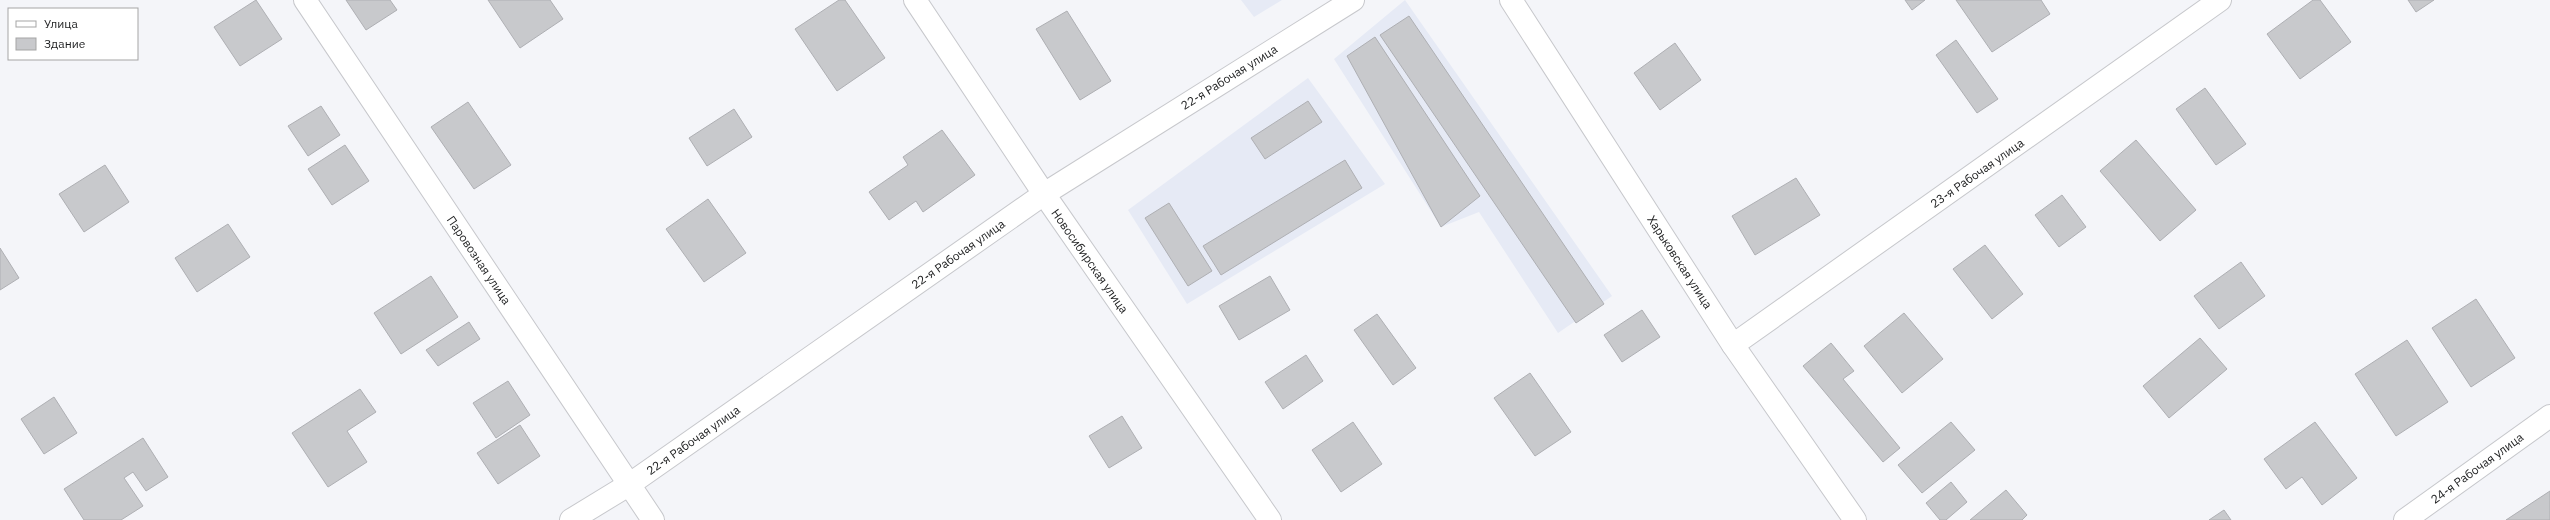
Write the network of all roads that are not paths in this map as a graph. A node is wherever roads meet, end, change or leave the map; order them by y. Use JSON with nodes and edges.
{"nodes":[{"id":1,"x":305,"y":0,"type":"edge"},
{"id":2,"x":915,"y":0,"type":"edge"},
{"id":3,"x":1353,"y":0,"type":"edge"},
{"id":4,"x":1511,"y":0,"type":"edge"},
{"id":5,"x":2220,"y":0,"type":"edge"},
{"id":6,"x":1044,"y":194,"type":"junction"},
{"id":7,"x":1733,"y":345,"type":"junction"},
{"id":8,"x":2550,"y":416,"type":"edge"},
{"id":9,"x":630,"y":484,"type":"junction"},
{"id":10,"x":571,"y":520,"type":"edge"},
{"id":11,"x":653,"y":520,"type":"edge"},
{"id":12,"x":1270,"y":520,"type":"edge"},
{"id":13,"x":1855,"y":520,"type":"edge"},
{"id":14,"x":2405,"y":520,"type":"edge"}],
"edges":[{"from":1,"to":9,"type":"street","name":"Паровозная улица"},
{"from":2,"to":6,"type":"street","name":"Новосибирская улица"},
{"from":3,"to":6,"type":"street","name":"22-я Рабочая улица"},
{"from":4,"to":7,"type":"street","name":"Харьковская улица"},
{"from":5,"to":7,"type":"street","name":"23-я Рабочая улица"},
{"from":6,"to":9,"type":"street","name":"22-я Рабочая улица"},
{"from":6,"to":12,"type":"street","name":"Новосибирская улица"},
{"from":7,"to":13,"type":"street","name":"Харьковская улица"},
{"from":8,"to":14,"type":"street","name":"24-я Рабочая улица"},
{"from":9,"to":10,"type":"street","name":"22-я Рабочая улица"},
{"from":9,"to":11,"type":"street","name":"Паровозная улица"}]}
